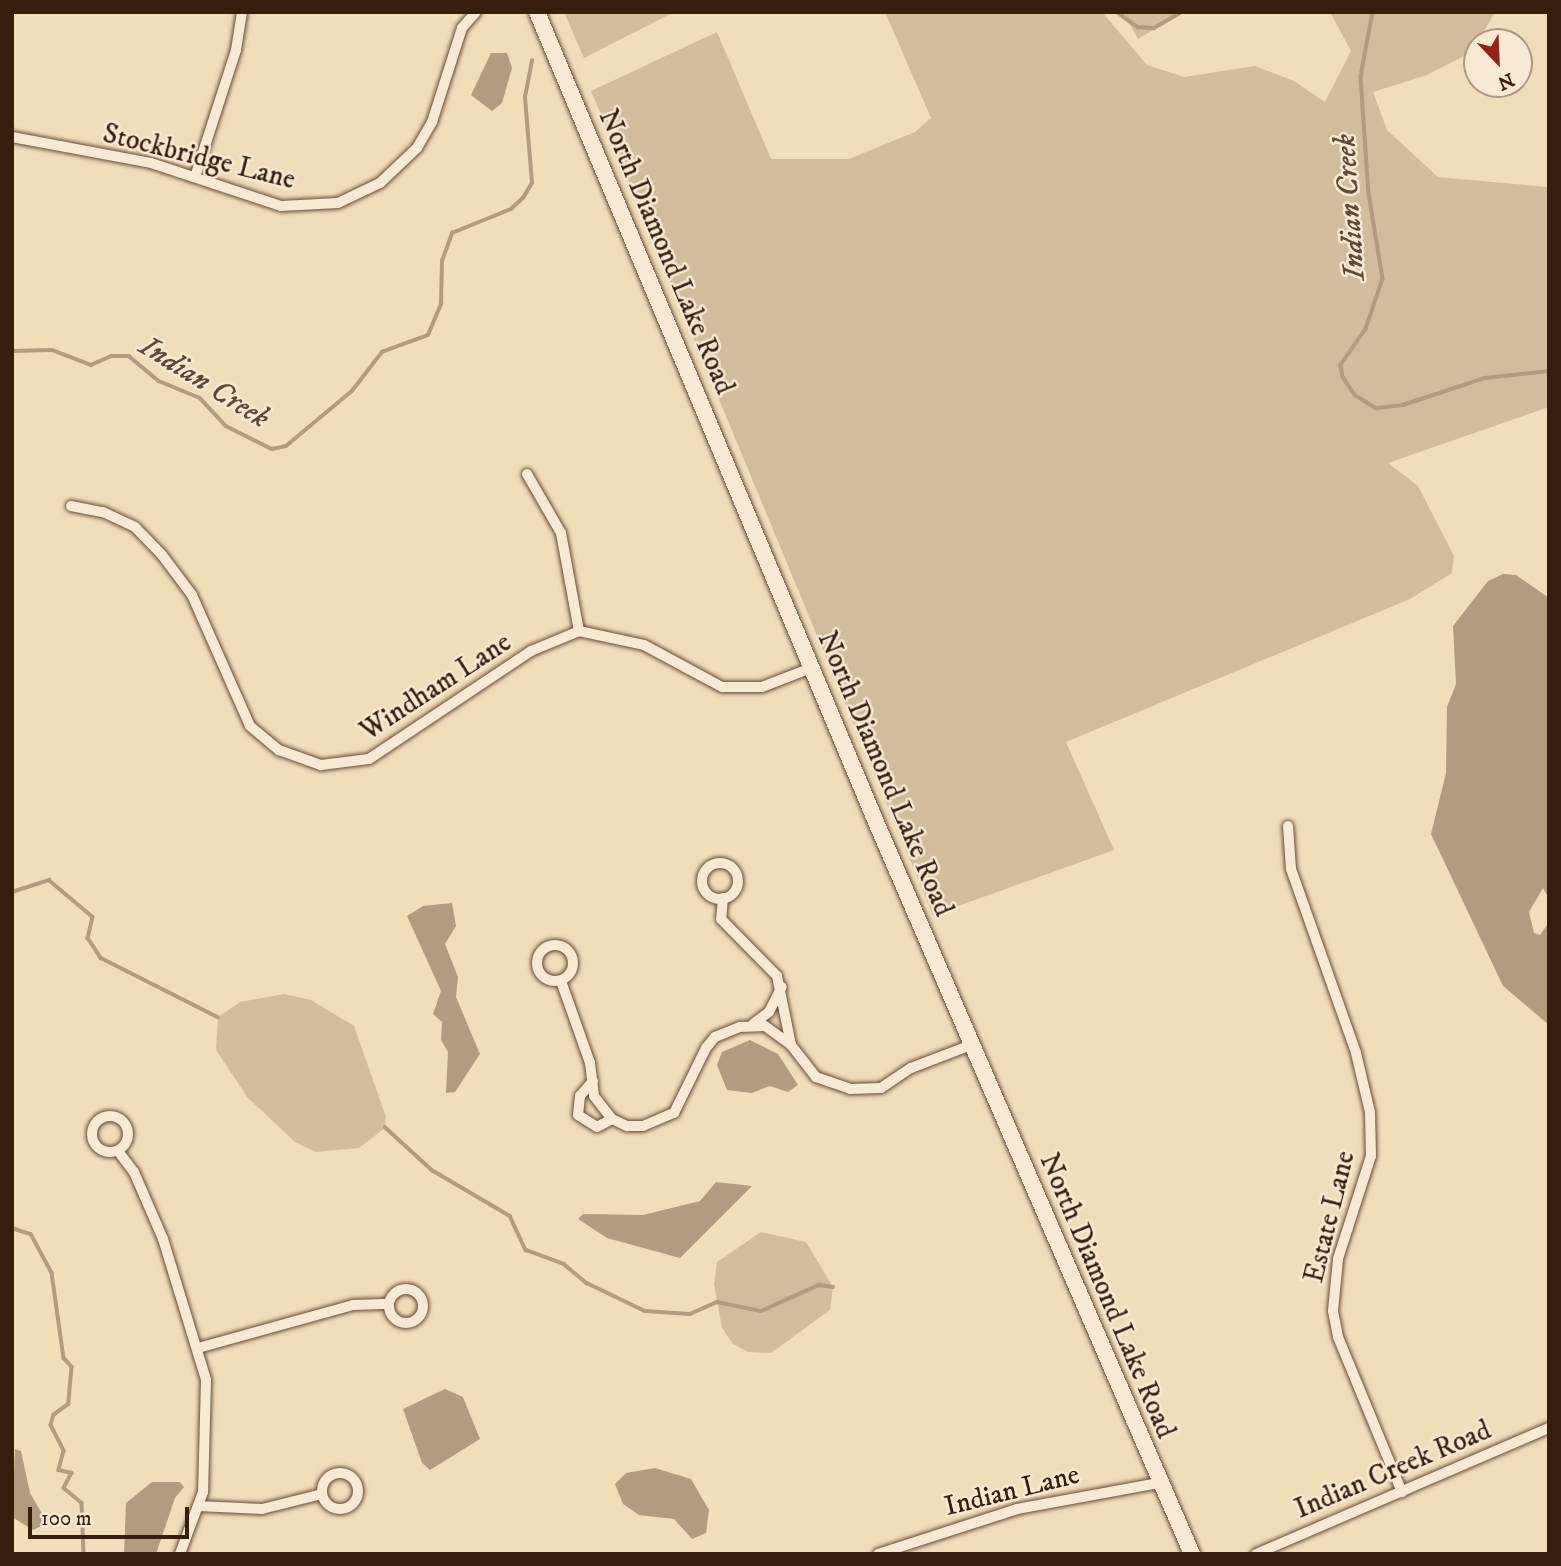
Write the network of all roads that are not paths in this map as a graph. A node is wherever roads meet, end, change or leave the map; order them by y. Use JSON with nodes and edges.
{"nodes":[{"id":1,"x":242,"y":12,"type":"edge"},
{"id":2,"x":477,"y":12,"type":"edge"},
{"id":3,"x":537,"y":12,"type":"edge"},
{"id":4,"x":12,"y":137,"type":"edge"},
{"id":5,"x":195,"y":177,"type":"junction"},
{"id":6,"x":527,"y":474,"type":"dead end"},
{"id":7,"x":71,"y":506,"type":"dead end"},
{"id":8,"x":579,"y":631,"type":"junction"},
{"id":9,"x":811,"y":668,"type":"junction"},
{"id":10,"x":1288,"y":826,"type":"dead end"},
{"id":11,"x":723,"y":898,"type":"dead end"},
{"id":12,"x":561,"y":981,"type":"dead end"},
{"id":13,"x":782,"y":987,"type":"junction"},
{"id":14,"x":753,"y":1024,"type":"junction"},
{"id":15,"x":791,"y":1045,"type":"junction"},
{"id":16,"x":971,"y":1045,"type":"junction"},
{"id":17,"x":593,"y":1081,"type":"junction"},
{"id":18,"x":612,"y":1119,"type":"junction"},
{"id":19,"x":118,"y":1151,"type":"dead end"},
{"id":20,"x":389,"y":1304,"type":"dead end"},
{"id":21,"x":198,"y":1348,"type":"junction"},
{"id":22,"x":1549,"y":1428,"type":"edge"},
{"id":23,"x":1160,"y":1483,"type":"junction"},
{"id":24,"x":1402,"y":1492,"type":"junction"},
{"id":25,"x":322,"y":1494,"type":"dead end"},
{"id":26,"x":198,"y":1506,"type":"junction"},
{"id":27,"x":180,"y":1554,"type":"edge"},
{"id":28,"x":878,"y":1554,"type":"edge"},
{"id":29,"x":1192,"y":1554,"type":"edge"},
{"id":30,"x":1256,"y":1554,"type":"edge"}],
"edges":[{"from":1,"to":5,"type":"street"},
{"from":2,"to":5,"type":"street","name":"Stockbridge Lane"},
{"from":3,"to":9,"type":"street","name":"North Diamond Lake Road"},
{"from":4,"to":5,"type":"street","name":"Stockbridge Lane"},
{"from":6,"to":8,"type":"street"},
{"from":7,"to":8,"type":"street","name":"Windham Lane"},
{"from":8,"to":9,"type":"street"},
{"from":9,"to":16,"type":"street","name":"North Diamond Lake Road"},
{"from":10,"to":24,"type":"street","name":"Estate Lane"},
{"from":11,"to":13,"type":"street"},
{"from":12,"to":17,"type":"street"},
{"from":13,"to":14,"type":"street"},
{"from":13,"to":15,"type":"street"},
{"from":14,"to":15,"type":"street"},
{"from":14,"to":18,"type":"street"},
{"from":15,"to":16,"type":"street"},
{"from":16,"to":23,"type":"street","name":"North Diamond Lake Road"},
{"from":17,"to":18,"type":"street"},
{"from":17,"to":18,"type":"street"},
{"from":19,"to":21,"type":"street"},
{"from":20,"to":21,"type":"street"},
{"from":21,"to":26,"type":"street"},
{"from":22,"to":24,"type":"street","name":"Indian Creek Road"},
{"from":23,"to":28,"type":"street","name":"Indian Lane"},
{"from":23,"to":29,"type":"street","name":"North Diamond Lake Road"},
{"from":24,"to":30,"type":"street","name":"Indian Creek Road"},
{"from":25,"to":26,"type":"street"},
{"from":26,"to":27,"type":"street"}]}
